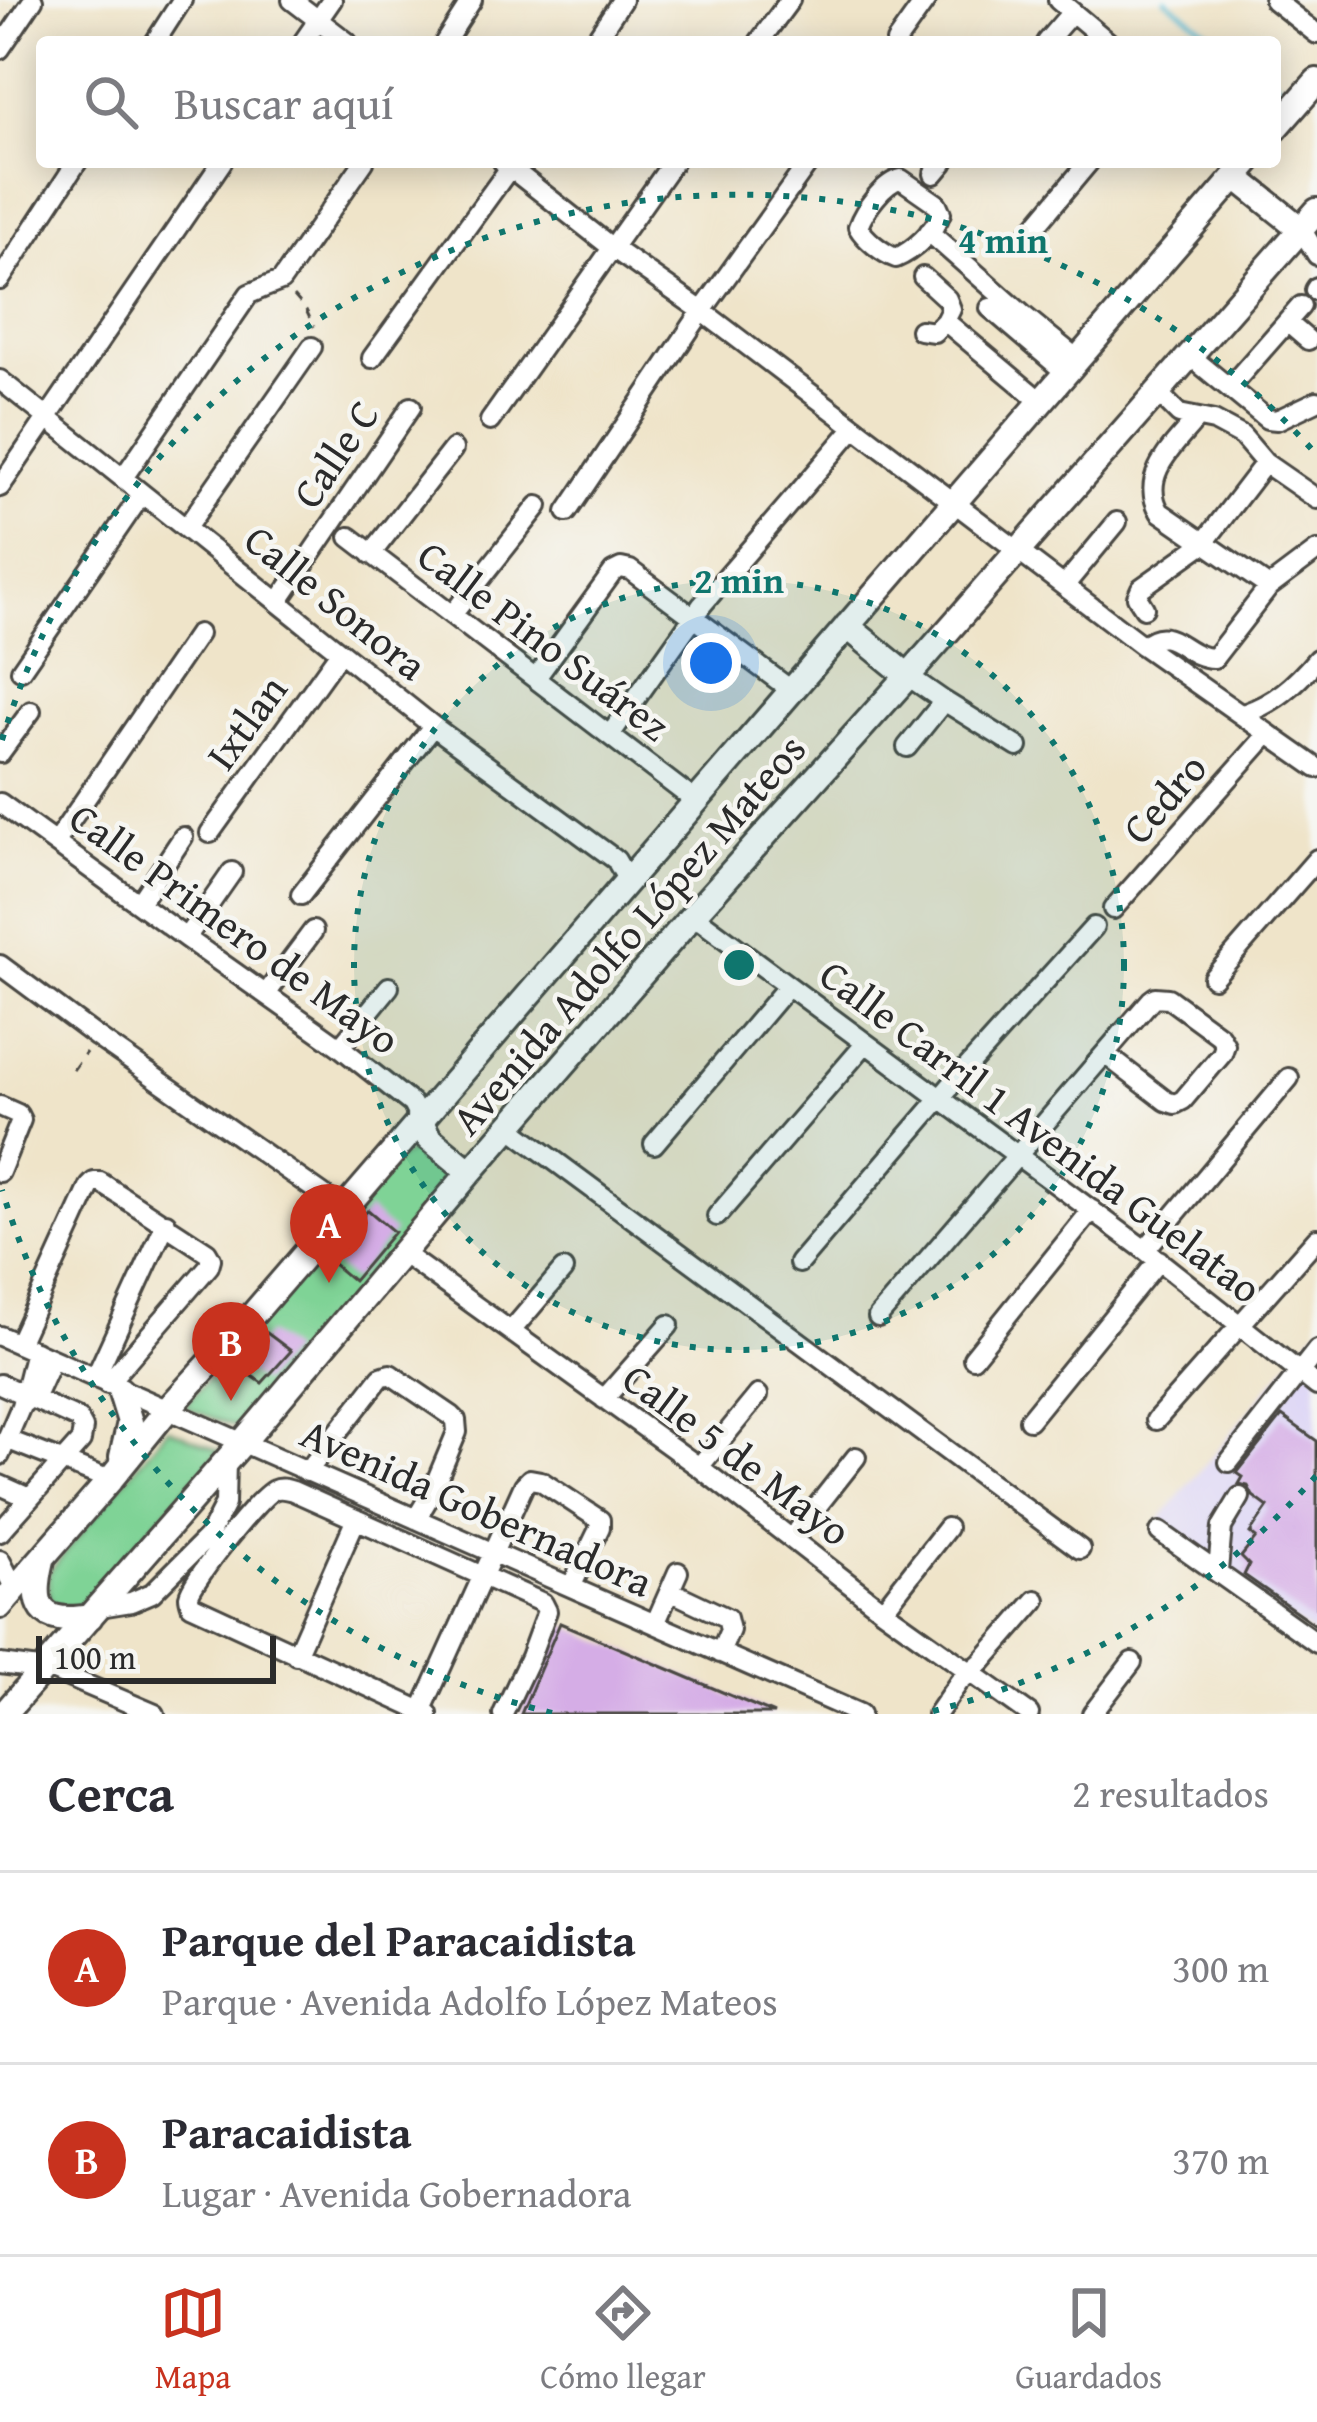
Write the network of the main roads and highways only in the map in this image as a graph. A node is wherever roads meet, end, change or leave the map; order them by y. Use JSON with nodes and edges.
{"nodes":[{"id":1,"x":1317,"y":81,"type":"edge"},
{"id":2,"x":1281,"y":122,"type":"edge"},
{"id":3,"x":1242,"y":169,"type":"edge"},
{"id":4,"x":1312,"y":226,"type":"edge"},
{"id":5,"x":847,"y":626,"type":"junction"},
{"id":6,"x":908,"y":676,"type":"junction"},
{"id":7,"x":419,"y":1118,"type":"junction"},
{"id":8,"x":470,"y":1172,"type":"junction"},
{"id":9,"x":108,"y":1384,"type":"road end"},
{"id":10,"x":114,"y":1476,"type":"junction"},
{"id":11,"x":42,"y":1558,"type":"junction"},
{"id":12,"x":7,"y":1597,"type":"edge"},
{"id":13,"x":95,"y":1612,"type":"junction"},
{"id":14,"x":4,"y":1714,"type":"edge"}],
"edges":[{"from":1,"to":2,"type":"main road"},
{"from":3,"to":4,"type":"main road"},
{"from":3,"to":5,"type":"main road","name":"Avenida Adolfo López Mateos"},
{"from":4,"to":6,"type":"main road","name":"Avenida Adolfo López Mateos"},
{"from":5,"to":6,"type":"main road"},
{"from":5,"to":7,"type":"main road","name":"Avenida Adolfo López Mateos"},
{"from":6,"to":8,"type":"main road","name":"Avenida Adolfo López Mateos"},
{"from":7,"to":8,"type":"main road"},
{"from":7,"to":10,"type":"main road","name":"Avenida Adolfo López Mateos"},
{"from":8,"to":13,"type":"main road","name":"Avenida Adolfo López Mateos"},
{"from":9,"to":10,"type":"main road"},
{"from":10,"to":11,"type":"main road","name":"Avenida Adolfo López Mateos"},
{"from":11,"to":12,"type":"main road","name":"Avenida Adolfo López Mateos"},
{"from":11,"to":13,"type":"main road"},
{"from":13,"to":14,"type":"main road","name":"Avenida Adolfo López Mateos"}]}
